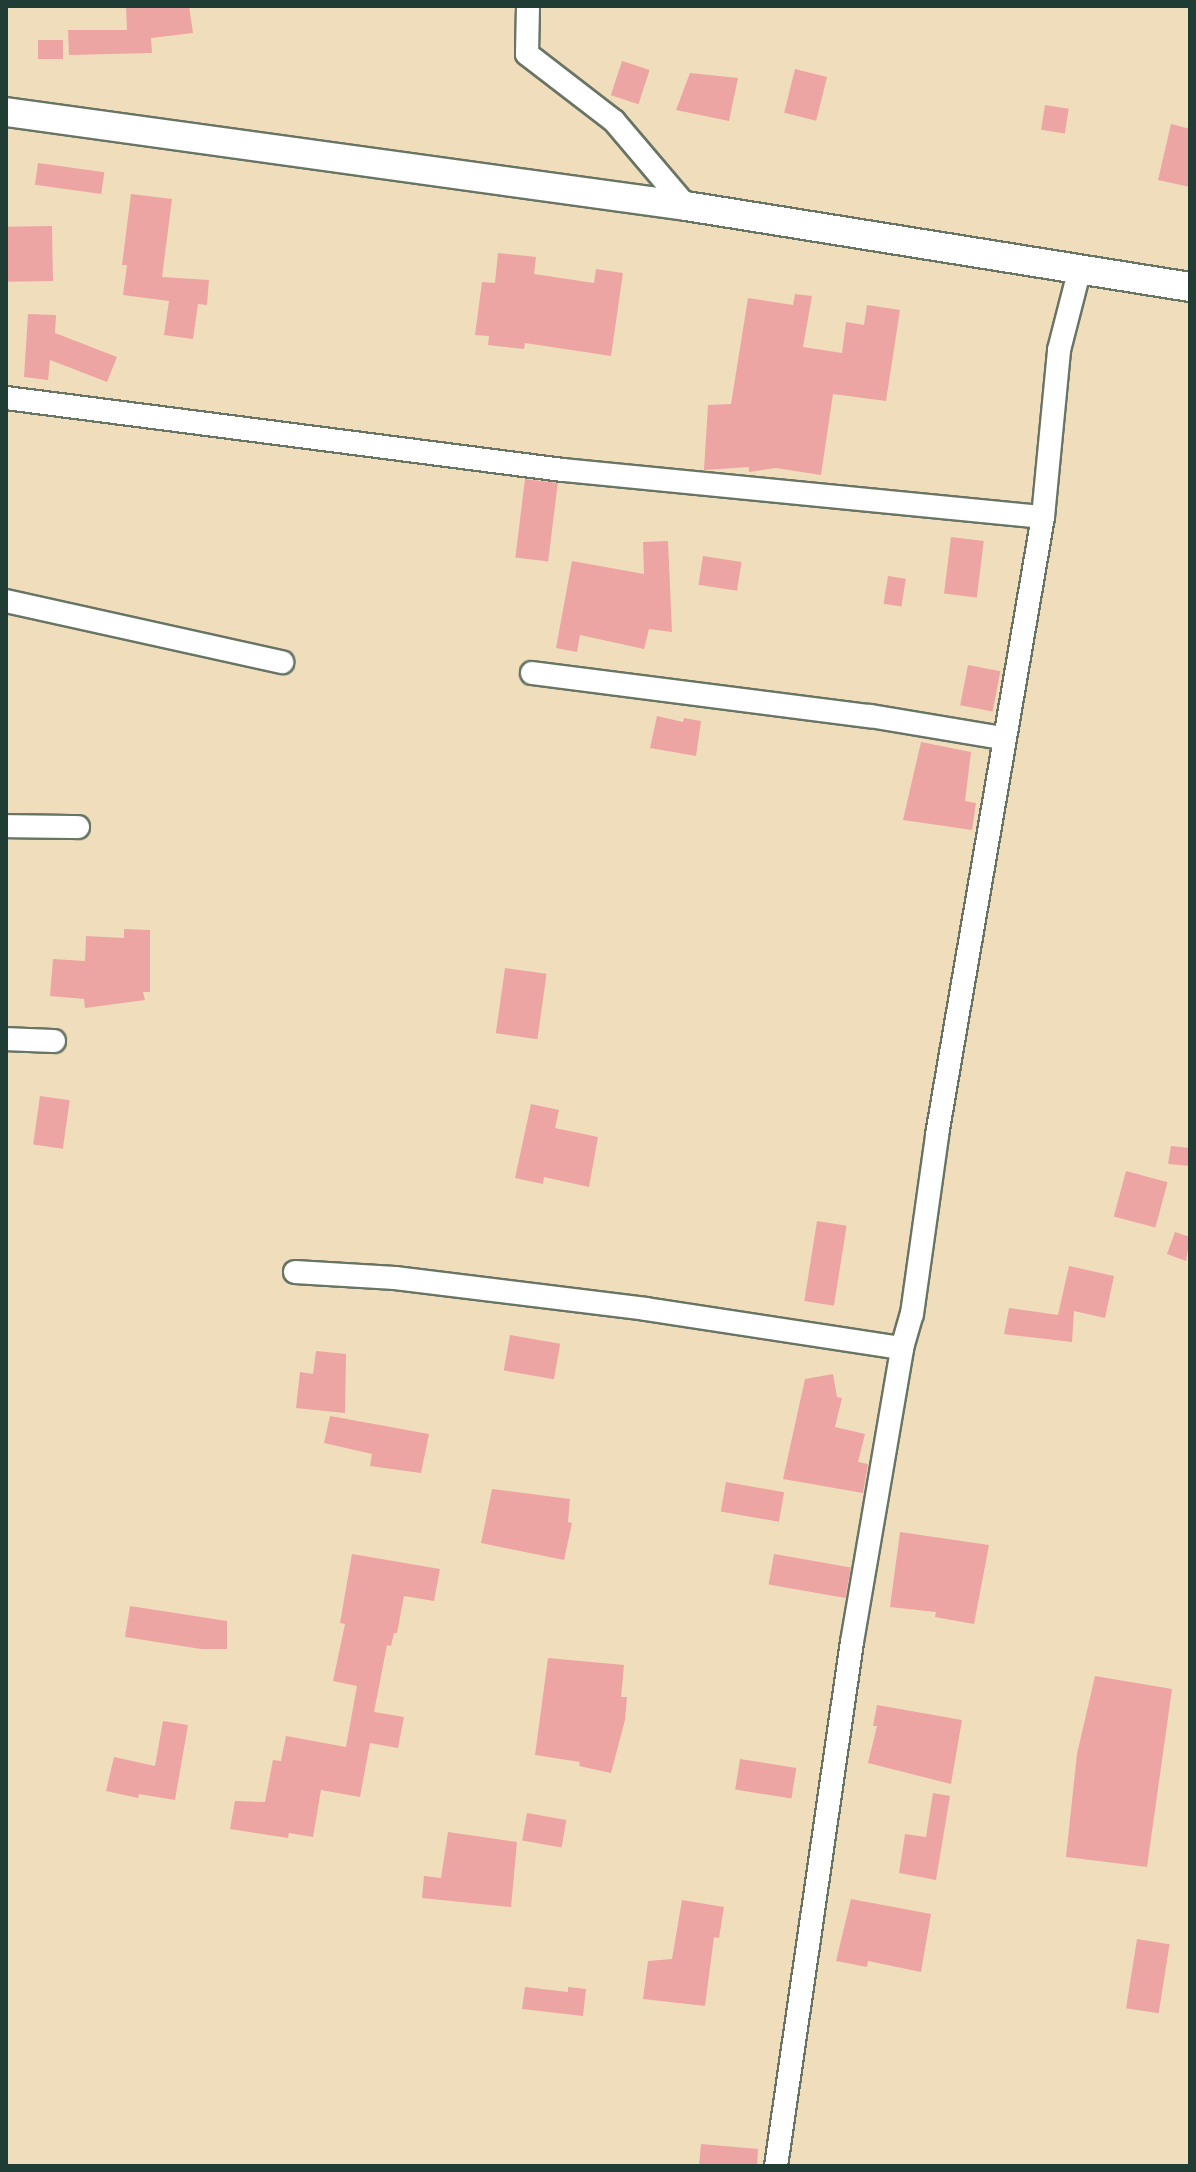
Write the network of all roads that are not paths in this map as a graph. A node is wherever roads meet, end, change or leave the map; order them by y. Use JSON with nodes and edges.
{"nodes":[{"id":1,"x":528,"y":6,"type":"edge"},
{"id":2,"x":6,"y":112,"type":"edge"},
{"id":3,"x":686,"y":206,"type":"junction"},
{"id":4,"x":1079,"y":272,"type":"junction"},
{"id":5,"x":1190,"y":287,"type":"edge"},
{"id":6,"x":6,"y":398,"type":"edge"},
{"id":7,"x":1043,"y":517,"type":"junction"},
{"id":8,"x":6,"y":601,"type":"edge"},
{"id":9,"x":282,"y":662,"type":"dead end"},
{"id":10,"x":532,"y":673,"type":"dead end"},
{"id":11,"x":1002,"y":738,"type":"junction"},
{"id":12,"x":6,"y":826,"type":"edge"},
{"id":13,"x":78,"y":827,"type":"dead end"},
{"id":14,"x":6,"y":1039,"type":"edge"},
{"id":15,"x":54,"y":1041,"type":"dead end"},
{"id":16,"x":295,"y":1272,"type":"dead end"},
{"id":17,"x":902,"y":1348,"type":"junction"},
{"id":18,"x":776,"y":2166,"type":"edge"}],
"edges":[{"from":1,"to":3,"type":"street"},
{"from":2,"to":3,"type":"street"},
{"from":3,"to":4,"type":"street"},
{"from":4,"to":5,"type":"street"},
{"from":4,"to":7,"type":"street"},
{"from":6,"to":7,"type":"street"},
{"from":7,"to":11,"type":"street"},
{"from":8,"to":9,"type":"street"},
{"from":10,"to":11,"type":"street"},
{"from":11,"to":17,"type":"street"},
{"from":12,"to":13,"type":"street"},
{"from":14,"to":15,"type":"street"},
{"from":16,"to":17,"type":"street"},
{"from":17,"to":18,"type":"street"}]}
